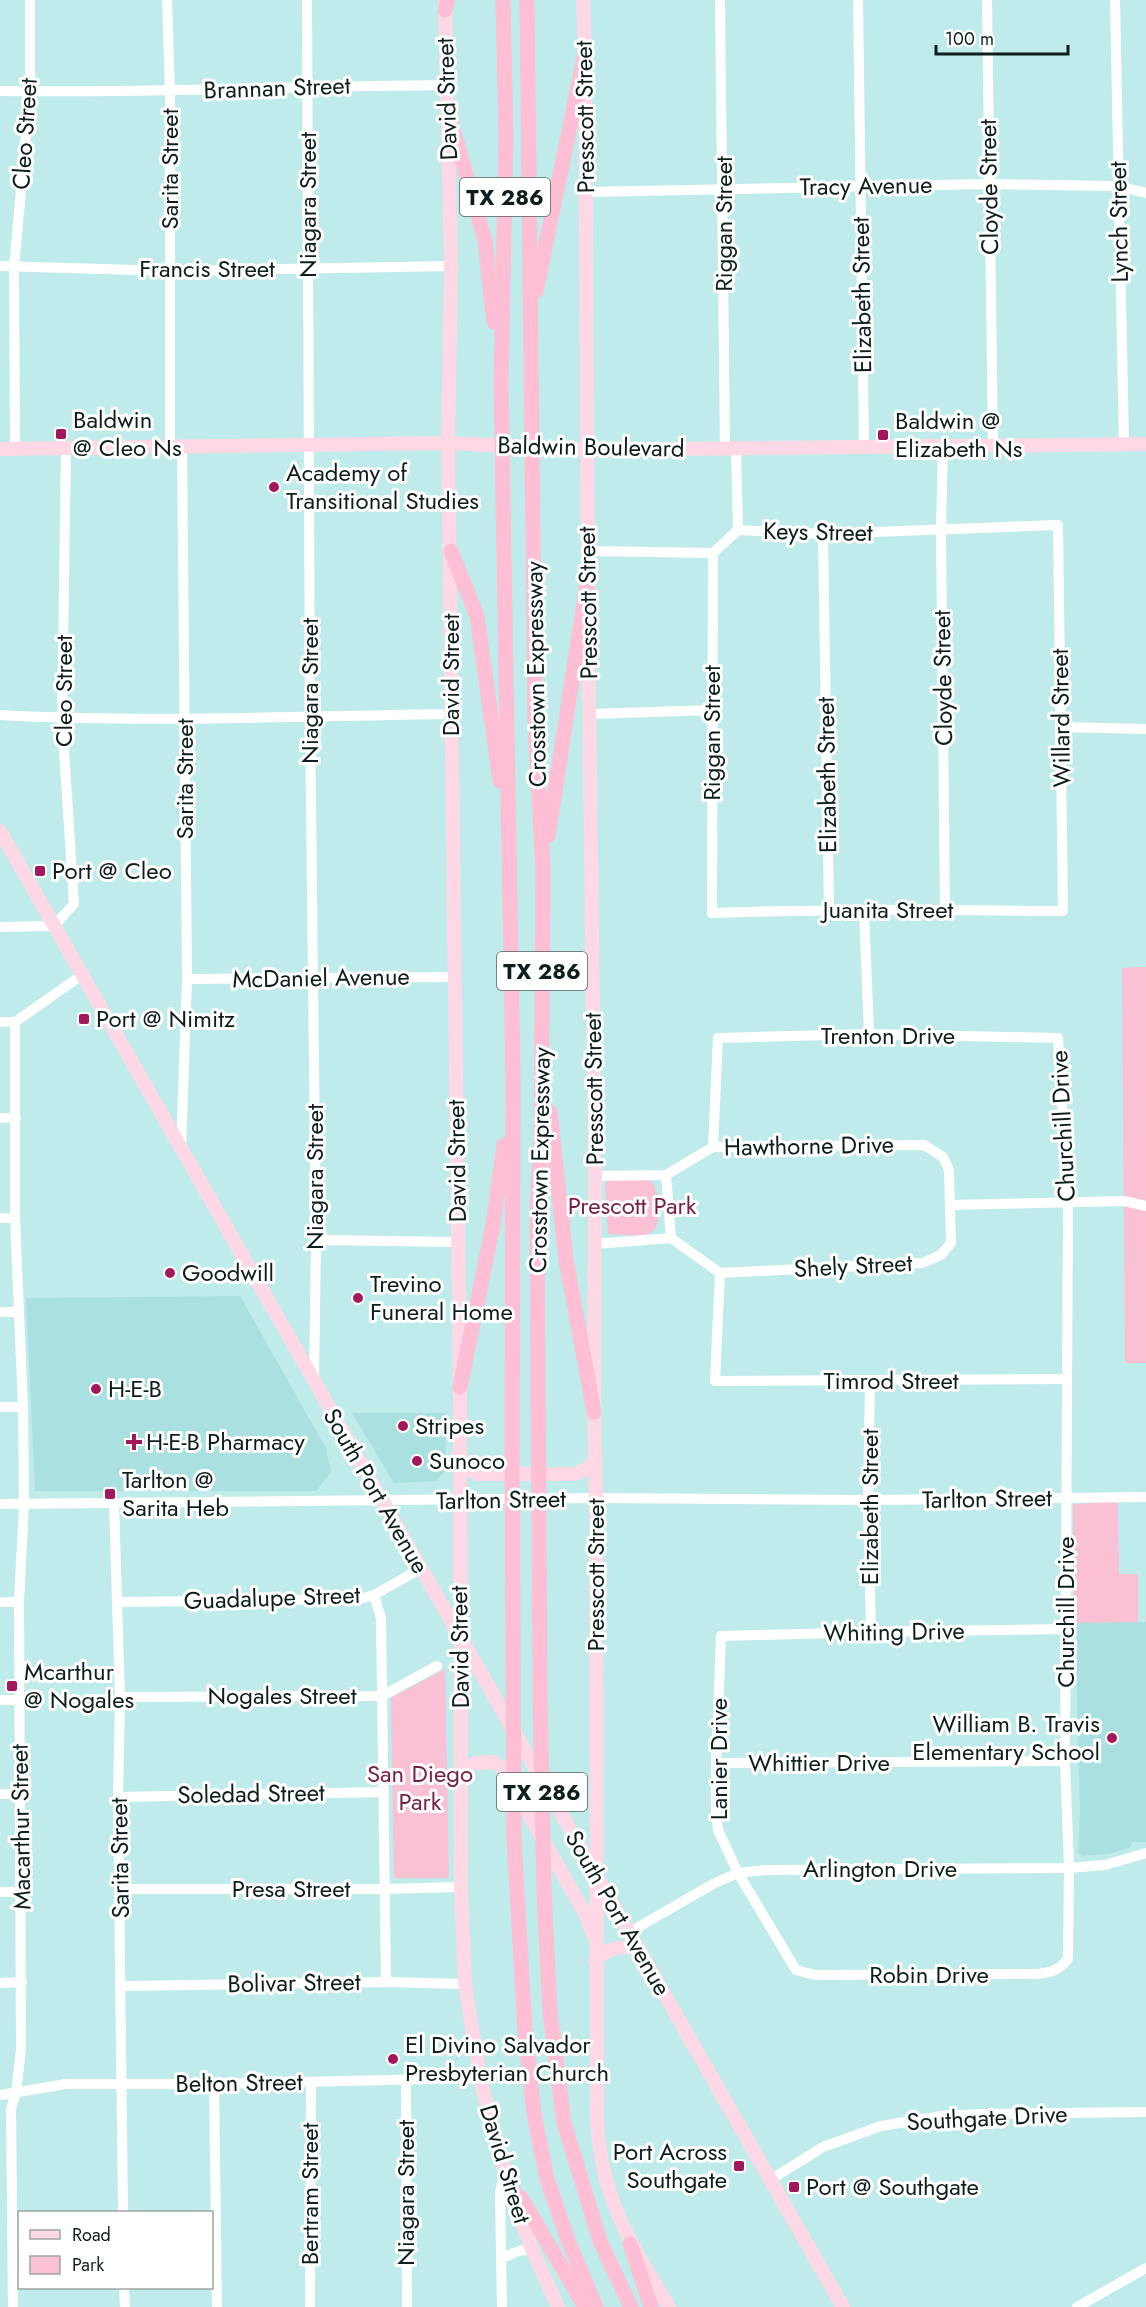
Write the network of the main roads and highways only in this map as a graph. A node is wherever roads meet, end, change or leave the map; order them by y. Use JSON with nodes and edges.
{"nodes":[{"id":1,"x":503,"y":0,"type":"edge"},
{"id":2,"x":527,"y":0,"type":"edge"},
{"id":3,"x":583,"y":0,"type":"edge"},
{"id":4,"x":446,"y":3,"type":"edge"},
{"id":5,"x":585,"y":53,"type":"junction"},
{"id":6,"x":448,"y":115,"type":"junction"},
{"id":7,"x":530,"y":320,"type":"junction"},
{"id":8,"x":501,"y":388,"type":"junction"},
{"id":9,"x":448,"y":443,"type":"junction"},
{"id":10,"x":1146,"y":444,"type":"edge"},
{"id":11,"x":0,"y":449,"type":"edge"},
{"id":12,"x":586,"y":450,"type":"junction"},
{"id":13,"x":451,"y":550,"type":"junction"},
{"id":14,"x":588,"y":577,"type":"junction"},
{"id":15,"x":0,"y":831,"type":"edge"},
{"id":16,"x":510,"y":848,"type":"junction"},
{"id":17,"x":543,"y":869,"type":"junction"},
{"id":18,"x":542,"y":1042,"type":"junction"},
{"id":19,"x":512,"y":1089,"type":"junction"},
{"id":20,"x":460,"y":1387,"type":"junction"},
{"id":21,"x":594,"y":1412,"type":"junction"},
{"id":22,"x":458,"y":1456,"type":"junction"},
{"id":23,"x":594,"y":1460,"type":"junction"},
{"id":24,"x":460,"y":1638,"type":"junction"},
{"id":25,"x":462,"y":1774,"type":"junction"},
{"id":26,"x":597,"y":1875,"type":"junction"},
{"id":27,"x":595,"y":1942,"type":"junction"},
{"id":28,"x":636,"y":1947,"type":"junction"},
{"id":29,"x":595,"y":1961,"type":"junction"},
{"id":30,"x":509,"y":2188,"type":"junction"},
{"id":31,"x":630,"y":2244,"type":"junction"},
{"id":32,"x":558,"y":2307,"type":"edge"},
{"id":33,"x":585,"y":2307,"type":"edge"},
{"id":34,"x":596,"y":2307,"type":"edge"},
{"id":35,"x":631,"y":2307,"type":"edge"},
{"id":36,"x":651,"y":2307,"type":"edge"},
{"id":37,"x":669,"y":2307,"type":"edge"},
{"id":38,"x":843,"y":2307,"type":"edge"}],
"edges":[{"from":1,"to":8,"type":"highway","name":"Crosstown Expressway","number":"TX 286"},
{"from":2,"to":7,"type":"highway","name":"Crosstown Expressway","number":"TX 286"},
{"from":3,"to":5,"type":"main road","name":"Presscott Street"},
{"from":4,"to":6,"type":"main road","name":"David Street"},
{"from":5,"to":7,"type":"highway"},
{"from":5,"to":12,"type":"main road","name":"Presscott Street"},
{"from":6,"to":8,"type":"highway"},
{"from":6,"to":9,"type":"main road","name":"David Street"},
{"from":7,"to":17,"type":"highway","name":"Crosstown Expressway","number":"TX 286"},
{"from":8,"to":16,"type":"highway","name":"Crosstown Expressway","number":"TX 286"},
{"from":9,"to":11,"type":"main road","name":"Baldwin Boulevard"},
{"from":9,"to":12,"type":"main road","name":"Baldwin Boulevard"},
{"from":9,"to":13,"type":"main road","name":"David Street"},
{"from":10,"to":12,"type":"main road","name":"Baldwin Boulevard"},
{"from":12,"to":14,"type":"main road","name":"Presscott Street"},
{"from":13,"to":16,"type":"highway"},
{"from":13,"to":20,"type":"main road","name":"David Street"},
{"from":14,"to":17,"type":"highway"},
{"from":14,"to":21,"type":"main road","name":"Presscott Street"},
{"from":15,"to":24,"type":"main road","name":"South Port Avenue"},
{"from":16,"to":19,"type":"highway","name":"Crosstown Expressway","number":"TX 286"},
{"from":17,"to":18,"type":"highway","name":"Crosstown Expressway","number":"TX 286"},
{"from":18,"to":21,"type":"highway"},
{"from":18,"to":35,"type":"highway","name":"Crosstown Expressway","number":"TX 286"},
{"from":19,"to":20,"type":"highway"},
{"from":19,"to":34,"type":"highway","name":"Crosstown Expressway","number":"TX 286"},
{"from":20,"to":22,"type":"main road","name":"David Street"},
{"from":21,"to":23,"type":"main road","name":"Presscott Street"},
{"from":22,"to":23,"type":"main road"},
{"from":22,"to":24,"type":"main road","name":"David Street"},
{"from":23,"to":26,"type":"main road","name":"Presscott Street"},
{"from":24,"to":25,"type":"main road","name":"David Street"},
{"from":24,"to":26,"type":"main road","name":"South Port Avenue"},
{"from":25,"to":27,"type":"main road"},
{"from":25,"to":30,"type":"main road","name":"David Street"},
{"from":26,"to":27,"type":"main road","name":"Presscott Street"},
{"from":26,"to":28,"type":"main road","name":"South Port Avenue"},
{"from":27,"to":29,"type":"main road","name":"Presscott Street"},
{"from":28,"to":29,"type":"main road"},
{"from":28,"to":38,"type":"main road","name":"South Port Avenue"},
{"from":29,"to":31,"type":"main road","name":"Presscott Street"},
{"from":30,"to":32,"type":"main road","name":"David Street"},
{"from":30,"to":33,"type":"highway"},
{"from":31,"to":36,"type":"highway"},
{"from":31,"to":37,"type":"main road"}]}
